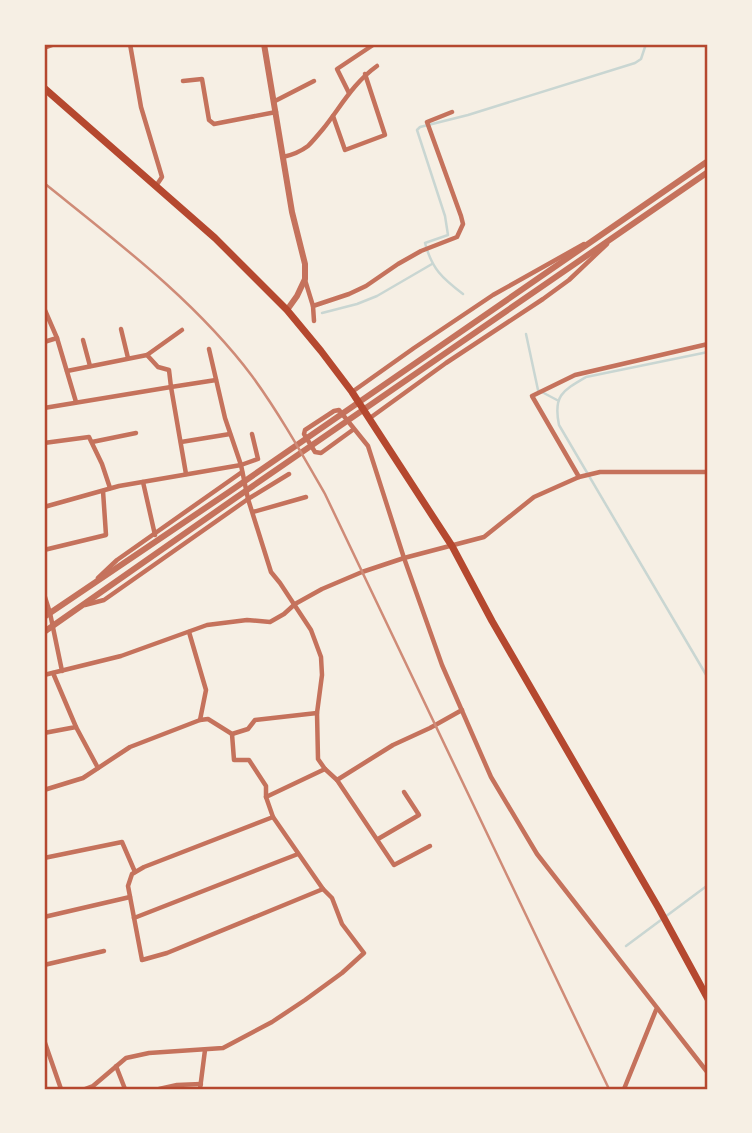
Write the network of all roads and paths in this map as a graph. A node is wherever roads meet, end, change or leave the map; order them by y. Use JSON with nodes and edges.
{"nodes":[{"id":1,"x":55,"y":44,"type":"edge"},
{"id":2,"x":130,"y":44,"type":"edge"},
{"id":3,"x":264,"y":44,"type":"edge"},
{"id":4,"x":373,"y":45,"type":"edge"},
{"id":5,"x":44,"y":48,"type":"edge"},
{"id":6,"x":377,"y":66,"type":"dead end"},
{"id":7,"x":365,"y":74,"type":"junction"},
{"id":8,"x":183,"y":81,"type":"dead end"},
{"id":9,"x":314,"y":81,"type":"dead end"},
{"id":10,"x":44,"y":89,"type":"edge"},
{"id":11,"x":349,"y":93,"type":"junction"},
{"id":12,"x":275,"y":101,"type":"junction"},
{"id":13,"x":276,"y":112,"type":"junction"},
{"id":14,"x":452,"y":112,"type":"dead end"},
{"id":15,"x":333,"y":116,"type":"junction"},
{"id":16,"x":283,"y":158,"type":"junction"},
{"id":17,"x":708,"y":161,"type":"edge"},
{"id":18,"x":708,"y":173,"type":"edge"},
{"id":19,"x":156,"y":186,"type":"junction"},
{"id":20,"x":612,"y":228,"type":"junction"},
{"id":21,"x":616,"y":237,"type":"junction"},
{"id":22,"x":305,"y":279,"type":"junction"},
{"id":23,"x":313,"y":306,"type":"junction"},
{"id":24,"x":44,"y":308,"type":"edge"},
{"id":25,"x":286,"y":310,"type":"junction"},
{"id":26,"x":314,"y":321,"type":"dead end"},
{"id":27,"x":121,"y":329,"type":"dead end"},
{"id":28,"x":182,"y":330,"type":"dead end"},
{"id":29,"x":57,"y":338,"type":"junction"},
{"id":30,"x":83,"y":340,"type":"dead end"},
{"id":31,"x":44,"y":342,"type":"edge"},
{"id":32,"x":708,"y":344,"type":"edge"},
{"id":33,"x":209,"y":349,"type":"dead end"},
{"id":34,"x":147,"y":355,"type":"junction"},
{"id":35,"x":128,"y":358,"type":"junction"},
{"id":36,"x":90,"y":366,"type":"junction"},
{"id":37,"x":67,"y":371,"type":"junction"},
{"id":38,"x":216,"y":380,"type":"junction"},
{"id":39,"x":171,"y":387,"type":"junction"},
{"id":40,"x":352,"y":392,"type":"junction"},
{"id":41,"x":76,"y":402,"type":"junction"},
{"id":42,"x":44,"y":408,"type":"edge"},
{"id":43,"x":370,"y":418,"type":"junction"},
{"id":44,"x":355,"y":429,"type":"junction"},
{"id":45,"x":136,"y":433,"type":"dead end"},
{"id":46,"x":230,"y":434,"type":"junction"},
{"id":47,"x":252,"y":434,"type":"dead end"},
{"id":48,"x":92,"y":442,"type":"junction"},
{"id":49,"x":181,"y":442,"type":"junction"},
{"id":50,"x":44,"y":443,"type":"edge"},
{"id":51,"x":241,"y":465,"type":"junction"},
{"id":52,"x":242,"y":472,"type":"junction"},
{"id":53,"x":708,"y":472,"type":"edge"},
{"id":54,"x":186,"y":474,"type":"junction"},
{"id":55,"x":289,"y":474,"type":"dead end"},
{"id":56,"x":581,"y":476,"type":"junction"},
{"id":57,"x":143,"y":482,"type":"junction"},
{"id":58,"x":110,"y":488,"type":"junction"},
{"id":59,"x":103,"y":491,"type":"junction"},
{"id":60,"x":306,"y":497,"type":"dead end"},
{"id":61,"x":248,"y":499,"type":"junction"},
{"id":62,"x":44,"y":508,"type":"edge"},
{"id":63,"x":253,"y":512,"type":"junction"},
{"id":64,"x":155,"y":535,"type":"junction"},
{"id":65,"x":453,"y":546,"type":"junction"},
{"id":66,"x":44,"y":550,"type":"edge"},
{"id":67,"x":404,"y":558,"type":"junction"},
{"id":68,"x":81,"y":592,"type":"junction"},
{"id":69,"x":44,"y":594,"type":"edge"},
{"id":70,"x":295,"y":604,"type":"junction"},
{"id":71,"x":84,"y":605,"type":"junction"},
{"id":72,"x":47,"y":615,"type":"edge"},
{"id":73,"x":52,"y":627,"type":"junction"},
{"id":74,"x":44,"y":632,"type":"edge"},
{"id":75,"x":190,"y":632,"type":"junction"},
{"id":76,"x":62,"y":671,"type":"junction"},
{"id":77,"x":52,"y":673,"type":"junction"},
{"id":78,"x":44,"y":675,"type":"edge"},
{"id":79,"x":462,"y":710,"type":"junction"},
{"id":80,"x":317,"y":713,"type":"junction"},
{"id":81,"x":200,"y":720,"type":"junction"},
{"id":82,"x":76,"y":727,"type":"junction"},
{"id":83,"x":44,"y":733,"type":"edge"},
{"id":84,"x":232,"y":734,"type":"junction"},
{"id":85,"x":98,"y":768,"type":"junction"},
{"id":86,"x":325,"y":769,"type":"junction"},
{"id":87,"x":337,"y":780,"type":"junction"},
{"id":88,"x":44,"y":790,"type":"edge"},
{"id":89,"x":404,"y":792,"type":"dead end"},
{"id":90,"x":266,"y":797,"type":"junction"},
{"id":91,"x":273,"y":817,"type":"junction"},
{"id":92,"x":378,"y":839,"type":"junction"},
{"id":93,"x":430,"y":846,"type":"dead end"},
{"id":94,"x":299,"y":854,"type":"junction"},
{"id":95,"x":44,"y":858,"type":"edge"},
{"id":96,"x":135,"y":872,"type":"junction"},
{"id":97,"x":323,"y":889,"type":"junction"},
{"id":98,"x":130,"y":897,"type":"junction"},
{"id":99,"x":44,"y":917,"type":"edge"},
{"id":100,"x":134,"y":918,"type":"junction"},
{"id":101,"x":104,"y":951,"type":"dead end"},
{"id":102,"x":44,"y":965,"type":"edge"},
{"id":103,"x":708,"y":999,"type":"edge"},
{"id":104,"x":656,"y":1009,"type":"junction"},
{"id":105,"x":44,"y":1040,"type":"edge"},
{"id":106,"x":205,"y":1050,"type":"junction"},
{"id":107,"x":116,"y":1066,"type":"junction"},
{"id":108,"x":708,"y":1073,"type":"edge"},
{"id":109,"x":200,"y":1087,"type":"edge"},
{"id":110,"x":61,"y":1089,"type":"edge"},
{"id":111,"x":85,"y":1089,"type":"edge"},
{"id":112,"x":125,"y":1089,"type":"edge"},
{"id":113,"x":159,"y":1089,"type":"edge"},
{"id":114,"x":624,"y":1089,"type":"edge"}],
"edges":[{"from":1,"to":5,"type":"street"},
{"from":2,"to":19,"type":"street"},
{"from":3,"to":12,"type":"street"},
{"from":4,"to":11,"type":"street"},
{"from":6,"to":7,"type":"street"},
{"from":7,"to":11,"type":"street"},
{"from":7,"to":15,"type":"street"},
{"from":8,"to":13,"type":"street"},
{"from":9,"to":12,"type":"street"},
{"from":10,"to":19,"type":"main road"},
{"from":11,"to":15,"type":"street"},
{"from":12,"to":13,"type":"street"},
{"from":13,"to":16,"type":"street"},
{"from":14,"to":23,"type":"street"},
{"from":15,"to":16,"type":"street"},
{"from":16,"to":22,"type":"street"},
{"from":17,"to":20,"type":"street"},
{"from":18,"to":21,"type":"street"},
{"from":19,"to":25,"type":"main road"},
{"from":20,"to":40,"type":"street"},
{"from":20,"to":68,"type":"street"},
{"from":21,"to":43,"type":"street"},
{"from":21,"to":71,"type":"street"},
{"from":22,"to":23,"type":"street"},
{"from":22,"to":25,"type":"street"},
{"from":23,"to":26,"type":"street"},
{"from":24,"to":29,"type":"street"},
{"from":25,"to":40,"type":"main road"},
{"from":27,"to":35,"type":"street"},
{"from":28,"to":34,"type":"street"},
{"from":29,"to":31,"type":"street"},
{"from":29,"to":37,"type":"street"},
{"from":30,"to":36,"type":"street"},
{"from":32,"to":56,"type":"street"},
{"from":33,"to":38,"type":"street"},
{"from":34,"to":35,"type":"street"},
{"from":34,"to":39,"type":"street"},
{"from":35,"to":36,"type":"street"},
{"from":36,"to":37,"type":"street"},
{"from":37,"to":41,"type":"street"},
{"from":38,"to":39,"type":"street"},
{"from":38,"to":46,"type":"street"},
{"from":39,"to":41,"type":"street"},
{"from":39,"to":49,"type":"street"},
{"from":40,"to":43,"type":"main road"},
{"from":41,"to":42,"type":"street"},
{"from":43,"to":65,"type":"main road"},
{"from":44,"to":44,"type":"street"},
{"from":44,"to":67,"type":"street"},
{"from":45,"to":48,"type":"street"},
{"from":46,"to":49,"type":"street"},
{"from":46,"to":51,"type":"street"},
{"from":47,"to":51,"type":"street"},
{"from":48,"to":50,"type":"street"},
{"from":48,"to":58,"type":"street"},
{"from":49,"to":54,"type":"street"},
{"from":51,"to":52,"type":"street"},
{"from":51,"to":54,"type":"street"},
{"from":52,"to":61,"type":"street"},
{"from":52,"to":64,"type":"street"},
{"from":53,"to":56,"type":"street"},
{"from":54,"to":57,"type":"street"},
{"from":55,"to":61,"type":"street"},
{"from":56,"to":65,"type":"street"},
{"from":57,"to":58,"type":"street"},
{"from":57,"to":64,"type":"street"},
{"from":58,"to":59,"type":"street"},
{"from":59,"to":62,"type":"street"},
{"from":59,"to":66,"type":"street"},
{"from":60,"to":63,"type":"street"},
{"from":61,"to":63,"type":"street"},
{"from":61,"to":71,"type":"street"},
{"from":63,"to":70,"type":"street"},
{"from":64,"to":68,"type":"street"},
{"from":65,"to":67,"type":"street"},
{"from":65,"to":103,"type":"main road"},
{"from":67,"to":70,"type":"street"},
{"from":67,"to":79,"type":"street"},
{"from":68,"to":72,"type":"street"},
{"from":69,"to":72,"type":"street"},
{"from":70,"to":75,"type":"street"},
{"from":70,"to":80,"type":"street"},
{"from":71,"to":73,"type":"street"},
{"from":72,"to":73,"type":"street"},
{"from":73,"to":74,"type":"street"},
{"from":73,"to":76,"type":"street"},
{"from":75,"to":76,"type":"street"},
{"from":75,"to":81,"type":"street"},
{"from":76,"to":77,"type":"street"},
{"from":77,"to":78,"type":"street"},
{"from":77,"to":82,"type":"street"},
{"from":79,"to":87,"type":"street"},
{"from":79,"to":104,"type":"street"},
{"from":80,"to":84,"type":"street"},
{"from":80,"to":86,"type":"street"},
{"from":81,"to":84,"type":"street"},
{"from":81,"to":85,"type":"street"},
{"from":82,"to":83,"type":"street"},
{"from":82,"to":85,"type":"street"},
{"from":84,"to":90,"type":"street"},
{"from":85,"to":88,"type":"street"},
{"from":86,"to":87,"type":"street"},
{"from":86,"to":90,"type":"street"},
{"from":87,"to":92,"type":"street"},
{"from":89,"to":92,"type":"street"},
{"from":90,"to":91,"type":"street"},
{"from":91,"to":94,"type":"street"},
{"from":91,"to":96,"type":"street"},
{"from":92,"to":93,"type":"street"},
{"from":94,"to":97,"type":"street"},
{"from":94,"to":100,"type":"street"},
{"from":95,"to":96,"type":"street"},
{"from":96,"to":98,"type":"street"},
{"from":97,"to":100,"type":"street"},
{"from":97,"to":106,"type":"street"},
{"from":98,"to":99,"type":"street"},
{"from":98,"to":100,"type":"street"},
{"from":101,"to":102,"type":"street"},
{"from":104,"to":108,"type":"street"},
{"from":104,"to":114,"type":"street"},
{"from":105,"to":110,"type":"street"},
{"from":106,"to":107,"type":"street"},
{"from":106,"to":109,"type":"street"},
{"from":107,"to":111,"type":"street"},
{"from":107,"to":112,"type":"street"},
{"from":109,"to":113,"type":"street"}]}
